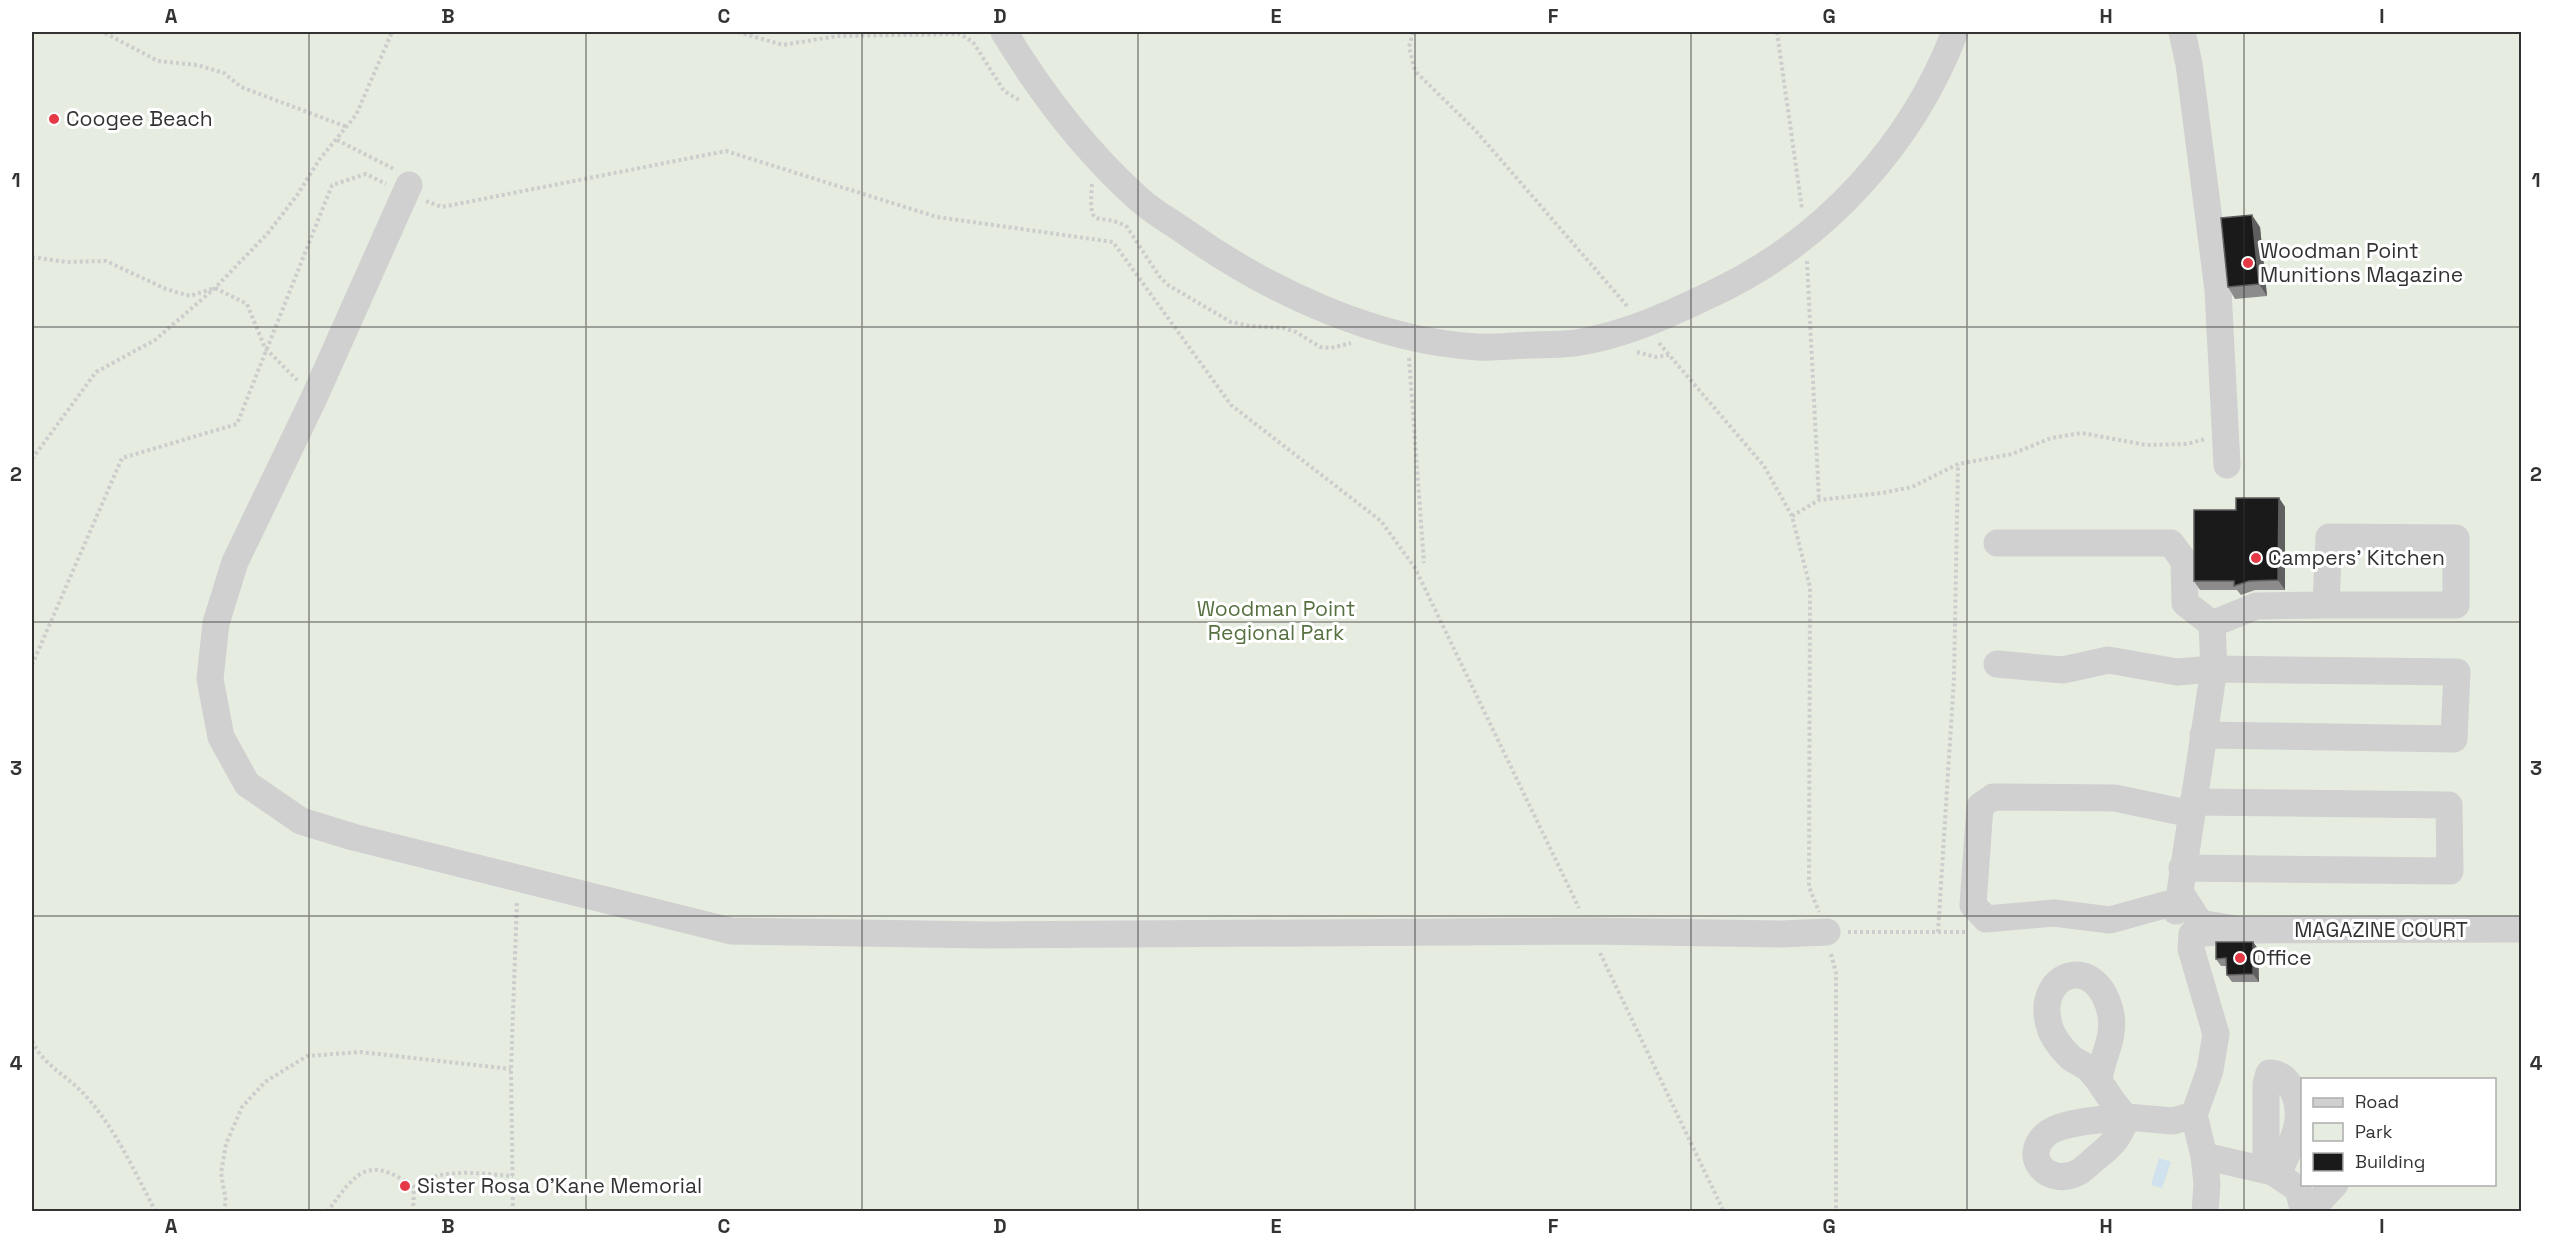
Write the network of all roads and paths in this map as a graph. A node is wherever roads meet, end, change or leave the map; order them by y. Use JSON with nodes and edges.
{"nodes":[{"id":1,"x":392,"y":32,"type":"edge"},
{"id":2,"x":1004,"y":32,"type":"edge"},
{"id":3,"x":1413,"y":32,"type":"edge"},
{"id":4,"x":1777,"y":32,"type":"edge"},
{"id":5,"x":1955,"y":32,"type":"edge"},
{"id":6,"x":2182,"y":32,"type":"edge"},
{"id":7,"x":105,"y":33,"type":"edge"},
{"id":8,"x":347,"y":127,"type":"junction"},
{"id":9,"x":337,"y":140,"type":"junction"},
{"id":10,"x":407,"y":189,"type":"junction"},
{"id":11,"x":1806,"y":238,"type":"junction"},
{"id":12,"x":32,"y":258,"type":"edge"},
{"id":13,"x":214,"y":288,"type":"junction"},
{"id":14,"x":1644,"y":326,"type":"junction"},
{"id":15,"x":1413,"y":337,"type":"junction"},
{"id":16,"x":265,"y":348,"type":"junction"},
{"id":17,"x":314,"y":398,"type":"junction"},
{"id":18,"x":2226,"y":433,"type":"junction"},
{"id":19,"x":32,"y":459,"type":"edge"},
{"id":20,"x":1958,"y":464,"type":"junction"},
{"id":21,"x":2228,"y":465,"type":"dead end"},
{"id":22,"x":1819,"y":500,"type":"junction"},
{"id":23,"x":1792,"y":516,"type":"junction"},
{"id":24,"x":1997,"y":543,"type":"dead end"},
{"id":25,"x":1424,"y":563,"type":"dead end"},
{"id":26,"x":2326,"y":605,"type":"junction"},
{"id":27,"x":2212,"y":624,"type":"junction"},
{"id":28,"x":1997,"y":664,"type":"dead end"},
{"id":29,"x":32,"y":665,"type":"edge"},
{"id":30,"x":2214,"y":669,"type":"junction"},
{"id":31,"x":2204,"y":735,"type":"junction"},
{"id":32,"x":2192,"y":808,"type":"junction"},
{"id":33,"x":518,"y":879,"type":"junction"},
{"id":34,"x":2182,"y":903,"type":"junction"},
{"id":35,"x":2522,"y":929,"type":"edge"},
{"id":36,"x":1590,"y":931,"type":"junction"},
{"id":37,"x":1827,"y":933,"type":"junction"},
{"id":38,"x":1938,"y":933,"type":"dead end"},
{"id":39,"x":32,"y":1041,"type":"edge"},
{"id":40,"x":511,"y":1069,"type":"junction"},
{"id":41,"x":2099,"y":1081,"type":"dead end"},
{"id":42,"x":2194,"y":1115,"type":"junction"},
{"id":43,"x":2204,"y":1156,"type":"junction"},
{"id":44,"x":513,"y":1176,"type":"junction"},
{"id":45,"x":2334,"y":1186,"type":"edge"},
{"id":46,"x":414,"y":1187,"type":"junction"},
{"id":47,"x":156,"y":1212,"type":"edge"},
{"id":48,"x":223,"y":1212,"type":"edge"},
{"id":49,"x":327,"y":1212,"type":"edge"},
{"id":50,"x":413,"y":1212,"type":"edge"},
{"id":51,"x":513,"y":1212,"type":"edge"},
{"id":52,"x":1724,"y":1212,"type":"edge"},
{"id":53,"x":1836,"y":1212,"type":"edge"},
{"id":54,"x":2205,"y":1212,"type":"edge"},
{"id":55,"x":2304,"y":1212,"type":"edge"},
{"id":56,"x":2309,"y":1212,"type":"edge"}],
"edges":[{"from":1,"to":8,"type":"path"},
{"from":2,"to":15,"type":"street"},
{"from":3,"to":14,"type":"path"},
{"from":4,"to":11,"type":"path"},
{"from":5,"to":11,"type":"street"},
{"from":6,"to":18,"type":"street"},
{"from":7,"to":8,"type":"path"},
{"from":8,"to":9,"type":"path"},
{"from":9,"to":10,"type":"path"},
{"from":9,"to":13,"type":"path"},
{"from":10,"to":16,"type":"path"},
{"from":10,"to":17,"type":"street"},
{"from":10,"to":36,"type":"path"},
{"from":11,"to":14,"type":"street"},
{"from":11,"to":22,"type":"path"},
{"from":12,"to":13,"type":"path"},
{"from":13,"to":16,"type":"path"},
{"from":13,"to":19,"type":"path"},
{"from":14,"to":15,"type":"street"},
{"from":14,"to":23,"type":"path"},
{"from":15,"to":25,"type":"path"},
{"from":16,"to":17,"type":"path"},
{"from":16,"to":29,"type":"path"},
{"from":17,"to":33,"type":"street"},
{"from":18,"to":20,"type":"path"},
{"from":18,"to":21,"type":"street"},
{"from":20,"to":22,"type":"path"},
{"from":20,"to":38,"type":"path"},
{"from":22,"to":23,"type":"path"},
{"from":23,"to":37,"type":"path"},
{"from":24,"to":27,"type":"street"},
{"from":26,"to":26,"type":"street"},
{"from":26,"to":27,"type":"street"},
{"from":27,"to":30,"type":"street"},
{"from":28,"to":30,"type":"street"},
{"from":30,"to":31,"type":"street"},
{"from":30,"to":31,"type":"street"},
{"from":31,"to":32,"type":"street"},
{"from":32,"to":34,"type":"street"},
{"from":32,"to":34,"type":"street"},
{"from":32,"to":34,"type":"street"},
{"from":33,"to":36,"type":"street"},
{"from":33,"to":40,"type":"path"},
{"from":34,"to":35,"type":"street","name":"MAGAZINE COURT"},
{"from":34,"to":42,"type":"street"},
{"from":36,"to":37,"type":"street"},
{"from":36,"to":52,"type":"path"},
{"from":37,"to":53,"type":"path"},
{"from":39,"to":47,"type":"path"},
{"from":40,"to":44,"type":"path"},
{"from":40,"to":48,"type":"path"},
{"from":41,"to":42,"type":"street"},
{"from":42,"to":43,"type":"street"},
{"from":43,"to":54,"type":"street"},
{"from":43,"to":55,"type":"street"},
{"from":44,"to":46,"type":"path"},
{"from":44,"to":51,"type":"path"},
{"from":45,"to":56,"type":"street"},
{"from":46,"to":49,"type":"path"},
{"from":46,"to":50,"type":"path"}]}
